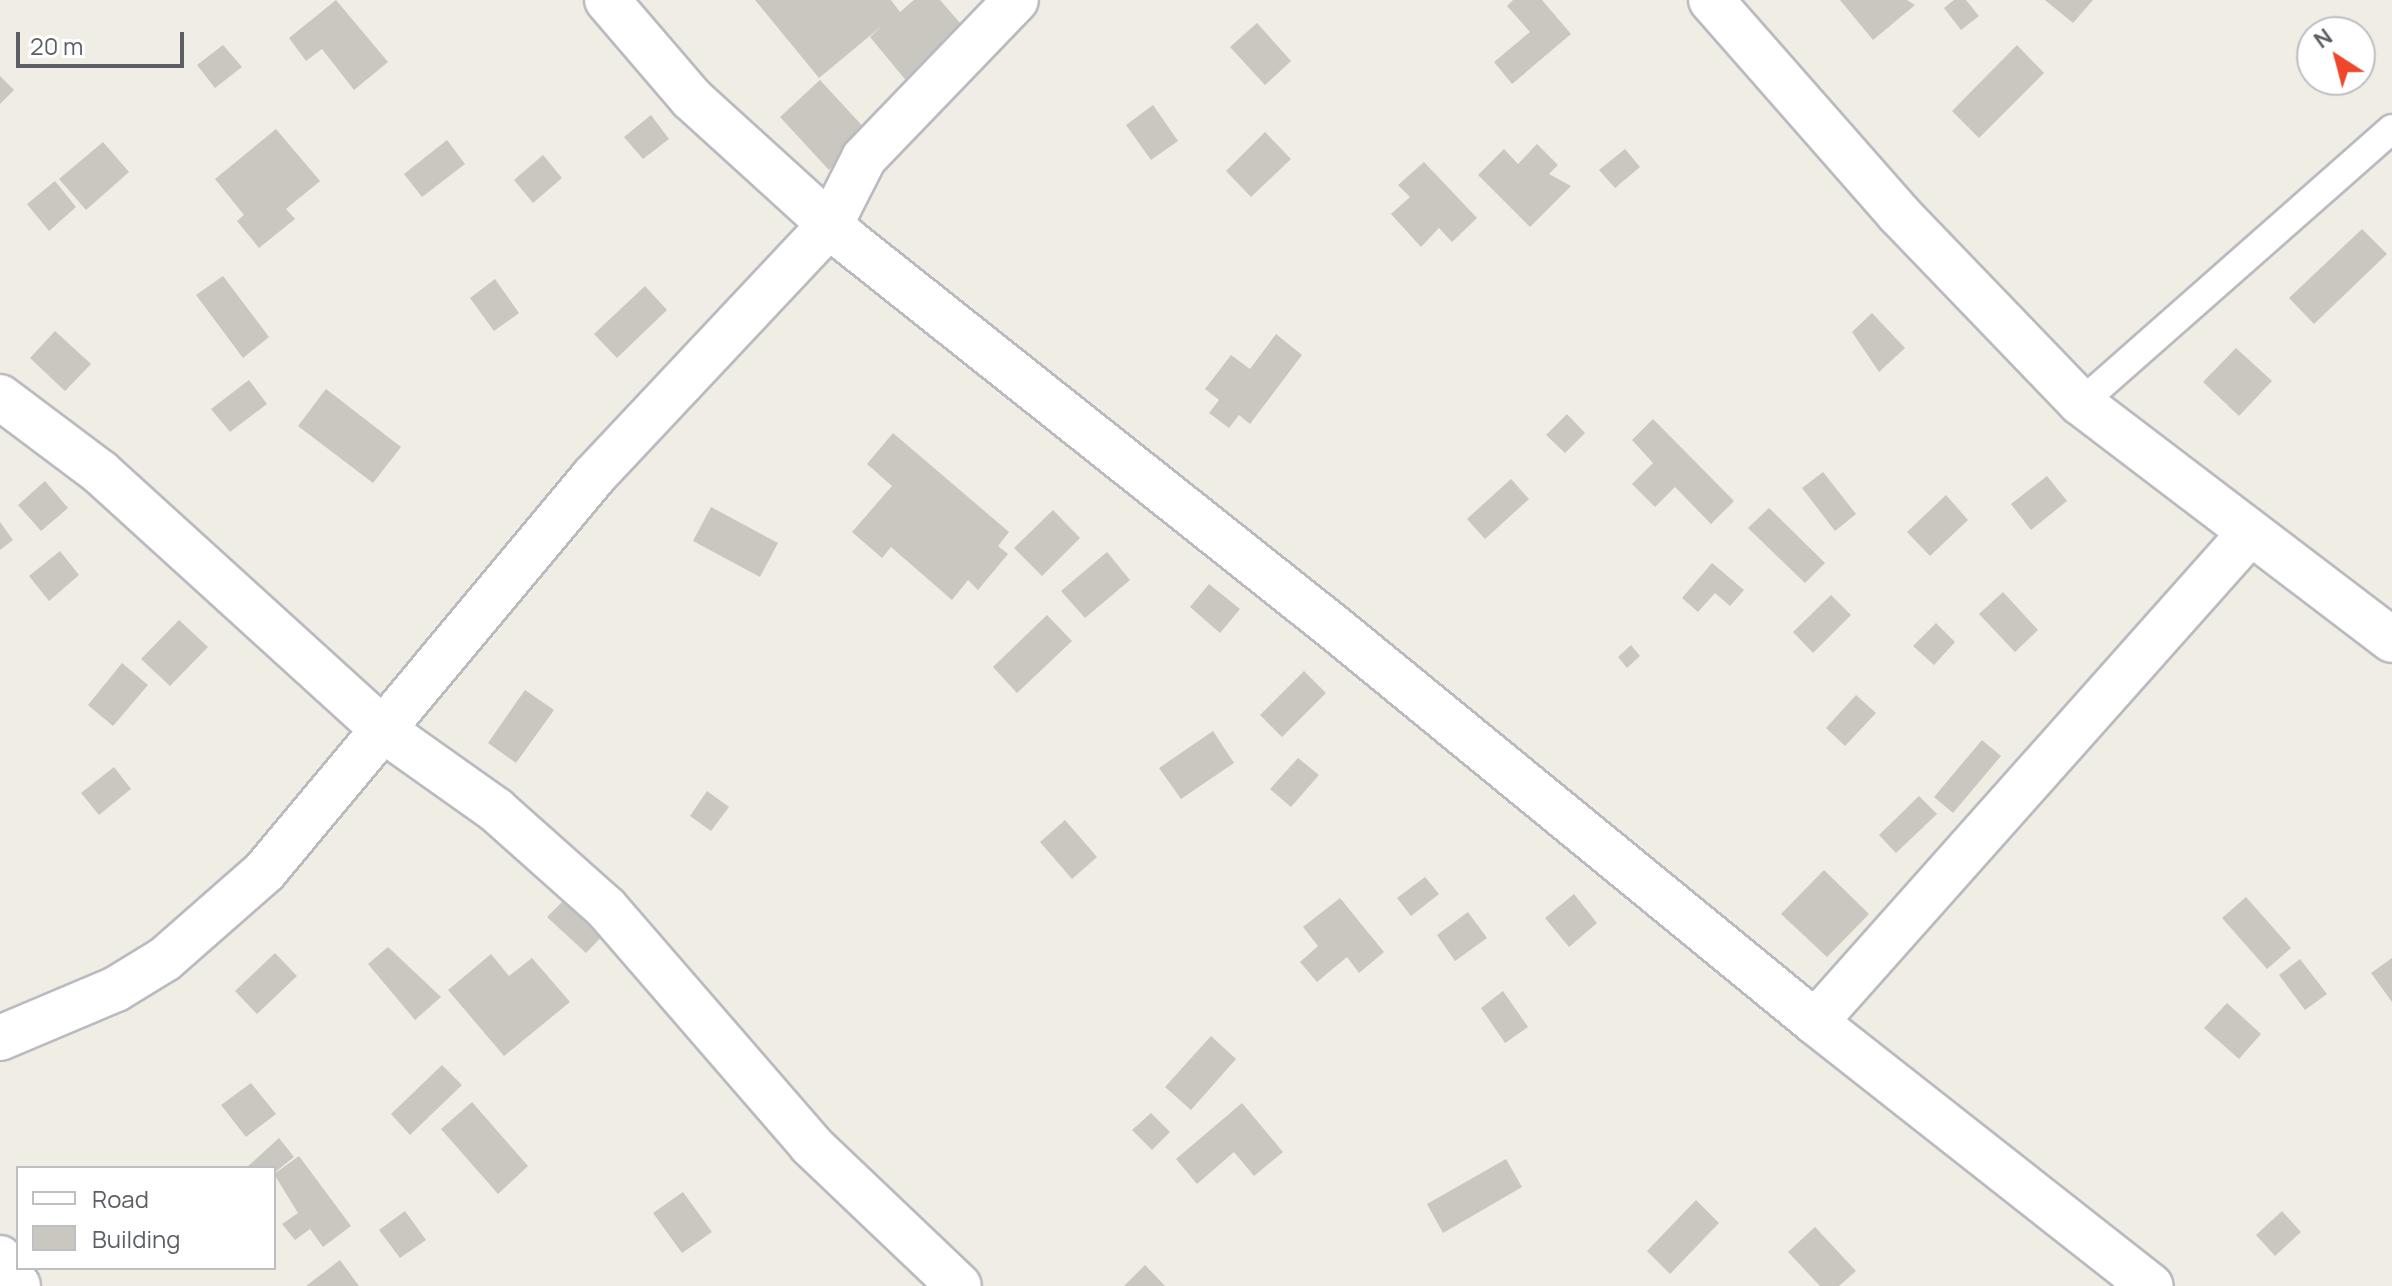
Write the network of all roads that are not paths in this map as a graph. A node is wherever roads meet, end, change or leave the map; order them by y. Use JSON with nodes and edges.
{"nodes":[{"id":1,"x":607,"y":0,"type":"edge"},
{"id":2,"x":1016,"y":0,"type":"edge"},
{"id":3,"x":1711,"y":0,"type":"edge"},
{"id":4,"x":2392,"y":129,"type":"edge"},
{"id":5,"x":830,"y":225,"type":"junction"},
{"id":6,"x":0,"y":397,"type":"edge"},
{"id":7,"x":2081,"y":403,"type":"junction"},
{"id":8,"x":2250,"y":533,"type":"junction"},
{"id":9,"x":2392,"y":640,"type":"edge"},
{"id":10,"x":386,"y":732,"type":"junction"},
{"id":11,"x":1815,"y":1022,"type":"junction"},
{"id":12,"x":0,"y":1038,"type":"edge"},
{"id":13,"x":0,"y":1258,"type":"edge"},
{"id":14,"x":18,"y":1286,"type":"edge"},
{"id":15,"x":959,"y":1286,"type":"edge"},
{"id":16,"x":2151,"y":1286,"type":"edge"}],
"edges":[{"from":1,"to":5,"type":"street"},
{"from":2,"to":5,"type":"street"},
{"from":3,"to":7,"type":"street"},
{"from":4,"to":7,"type":"lane"},
{"from":5,"to":10,"type":"street"},
{"from":5,"to":11,"type":"street"},
{"from":6,"to":10,"type":"street"},
{"from":7,"to":8,"type":"street"},
{"from":8,"to":9,"type":"street"},
{"from":8,"to":11,"type":"street"},
{"from":10,"to":12,"type":"street"},
{"from":10,"to":15,"type":"street"},
{"from":11,"to":16,"type":"street"},
{"from":13,"to":14,"type":"street"}]}
